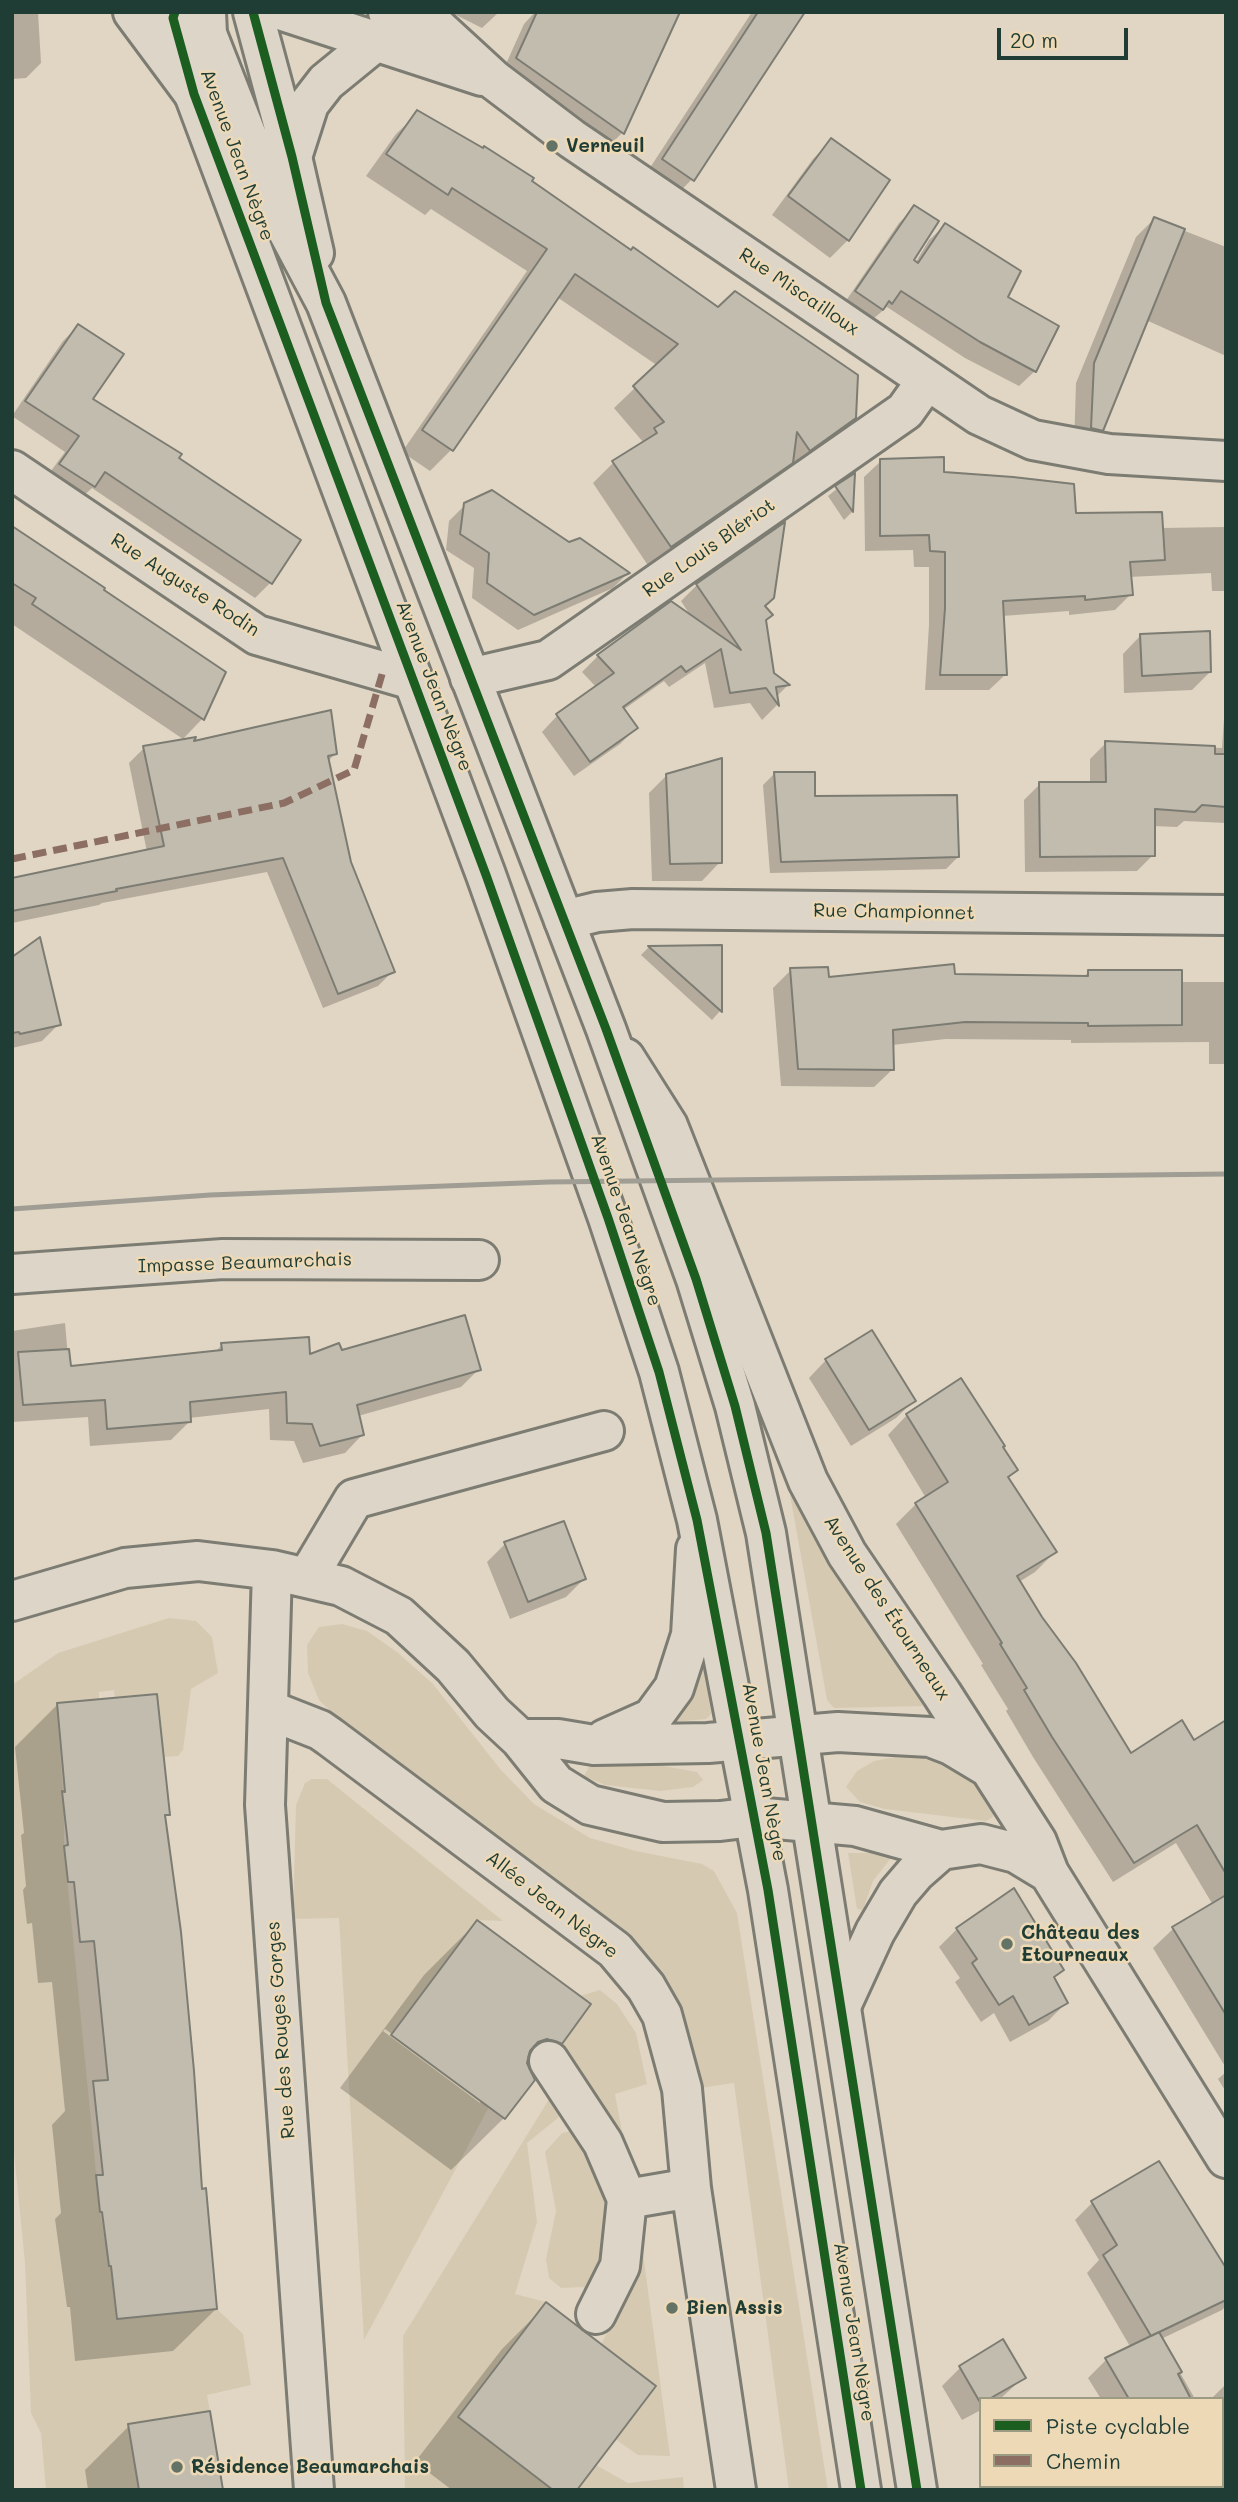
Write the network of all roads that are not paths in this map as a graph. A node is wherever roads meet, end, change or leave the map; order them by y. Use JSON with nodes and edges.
{"nodes":[{"id":1,"x":133,"y":12,"type":"edge"},
{"id":2,"x":175,"y":12,"type":"edge"},
{"id":3,"x":206,"y":12,"type":"edge"},
{"id":4,"x":253,"y":12,"type":"edge"},
{"id":5,"x":286,"y":12,"type":"edge"},
{"id":6,"x":420,"y":12,"type":"edge"},
{"id":7,"x":382,"y":27,"type":"edge"},
{"id":8,"x":455,"y":44,"type":"junction"},
{"id":9,"x":494,"y":80,"type":"junction"},
{"id":10,"x":194,"y":94,"type":"junction"},
{"id":11,"x":292,"y":157,"type":"junction"},
{"id":12,"x":326,"y":303,"type":"junction"},
{"id":13,"x":927,"y":380,"type":"junction"},
{"id":14,"x":1226,"y":461,"type":"edge"},
{"id":15,"x":12,"y":470,"type":"edge"},
{"id":16,"x":470,"y":678,"type":"junction"},
{"id":17,"x":413,"y":680,"type":"junction"},
{"id":18,"x":1226,"y":915,"type":"edge"},
{"id":19,"x":564,"y":920,"type":"junction"},
{"id":20,"x":607,"y":1029,"type":"junction"},
{"id":21,"x":479,"y":1260,"type":"dead end"},
{"id":22,"x":12,"y":1274,"type":"edge"},
{"id":23,"x":604,"y":1431,"type":"dead end"},
{"id":24,"x":697,"y":1520,"type":"junction"},
{"id":25,"x":289,"y":1574,"type":"junction"},
{"id":26,"x":12,"y":1601,"type":"edge"},
{"id":27,"x":269,"y":1710,"type":"junction"},
{"id":28,"x":796,"y":1734,"type":"junction"},
{"id":29,"x":520,"y":1739,"type":"junction"},
{"id":30,"x":739,"y":1740,"type":"junction"},
{"id":31,"x":594,"y":1745,"type":"junction"},
{"id":32,"x":989,"y":1768,"type":"junction"},
{"id":33,"x":754,"y":1817,"type":"junction"},
{"id":34,"x":812,"y":1822,"type":"junction"},
{"id":35,"x":941,"y":1850,"type":"junction"},
{"id":36,"x":1049,"y":1873,"type":"junction"},
{"id":37,"x":841,"y":2006,"type":"junction"},
{"id":38,"x":549,"y":2061,"type":"dead end"},
{"id":39,"x":1226,"y":2158,"type":"edge"},
{"id":40,"x":691,"y":2188,"type":"junction"},
{"id":41,"x":628,"y":2199,"type":"junction"},
{"id":42,"x":596,"y":2314,"type":"dead end"},
{"id":43,"x":314,"y":2490,"type":"edge"},
{"id":44,"x":736,"y":2490,"type":"edge"},
{"id":45,"x":861,"y":2490,"type":"edge"},
{"id":46,"x":917,"y":2490,"type":"edge"}],
"edges":[{"from":1,"to":10,"type":"street"},
{"from":2,"to":10,"type":"street","name":"Avenue Jean Nègre"},
{"from":3,"to":12,"type":"street","name":"Avenue Jean Nègre"},
{"from":4,"to":11,"type":"street","name":"Avenue Jean Nègre"},
{"from":5,"to":7,"type":"street"},
{"from":6,"to":8,"type":"street","name":"Rue Miscailloux"},
{"from":7,"to":8,"type":"street"},
{"from":7,"to":9,"type":"street"},
{"from":7,"to":11,"type":"street"},
{"from":8,"to":9,"type":"street","name":"Rue Miscailloux"},
{"from":9,"to":13,"type":"street","name":"Rue Miscailloux"},
{"from":10,"to":17,"type":"street","name":"Avenue Jean Nègre"},
{"from":11,"to":12,"type":"street","name":"Avenue Jean Nègre"},
{"from":12,"to":16,"type":"street","name":"Avenue Jean Nègre"},
{"from":13,"to":14,"type":"street","name":"Rue Miscailloux"},
{"from":13,"to":16,"type":"street","name":"Rue Louis Blériot"},
{"from":15,"to":17,"type":"street","name":"Rue Auguste Rodin"},
{"from":16,"to":19,"type":"street","name":"Avenue Jean Nègre"},
{"from":17,"to":24,"type":"street","name":"Avenue Jean Nègre"},
{"from":18,"to":19,"type":"street","name":"Rue Championnet"},
{"from":19,"to":20,"type":"street","name":"Avenue Jean Nègre"},
{"from":20,"to":28,"type":"street","name":"Avenue Jean Nègre"},
{"from":20,"to":32,"type":"street","name":"Avenue des Étourneaux"},
{"from":21,"to":22,"type":"street","name":"Impasse Beaumarchais"},
{"from":23,"to":25,"type":"street"},
{"from":24,"to":30,"type":"street","name":"Avenue Jean Nègre"},
{"from":24,"to":31,"type":"street"},
{"from":25,"to":26,"type":"street"},
{"from":25,"to":27,"type":"street","name":"Rue des Rouges Gorges"},
{"from":25,"to":29,"type":"street"},
{"from":27,"to":40,"type":"street","name":"Allée Jean Nègre"},
{"from":27,"to":43,"type":"street","name":"Rue des Rouges Gorges"},
{"from":28,"to":30,"type":"street"},
{"from":28,"to":32,"type":"street"},
{"from":28,"to":34,"type":"street","name":"Avenue Jean Nègre"},
{"from":29,"to":31,"type":"street"},
{"from":29,"to":33,"type":"street"},
{"from":30,"to":31,"type":"street"},
{"from":30,"to":33,"type":"street","name":"Avenue Jean Nègre"},
{"from":32,"to":36,"type":"street","name":"Avenue des Étourneaux"},
{"from":33,"to":34,"type":"street"},
{"from":33,"to":45,"type":"street","name":"Avenue Jean Nègre"},
{"from":34,"to":35,"type":"street"},
{"from":34,"to":37,"type":"street","name":"Avenue Jean Nègre"},
{"from":35,"to":36,"type":"street"},
{"from":35,"to":37,"type":"street"},
{"from":36,"to":39,"type":"street","name":"Avenue des Étourneaux"},
{"from":37,"to":46,"type":"street","name":"Avenue Jean Nègre"},
{"from":38,"to":41,"type":"street"},
{"from":40,"to":41,"type":"street"},
{"from":40,"to":44,"type":"street","name":"Allée Jean Nègre"},
{"from":41,"to":42,"type":"street"}]}
